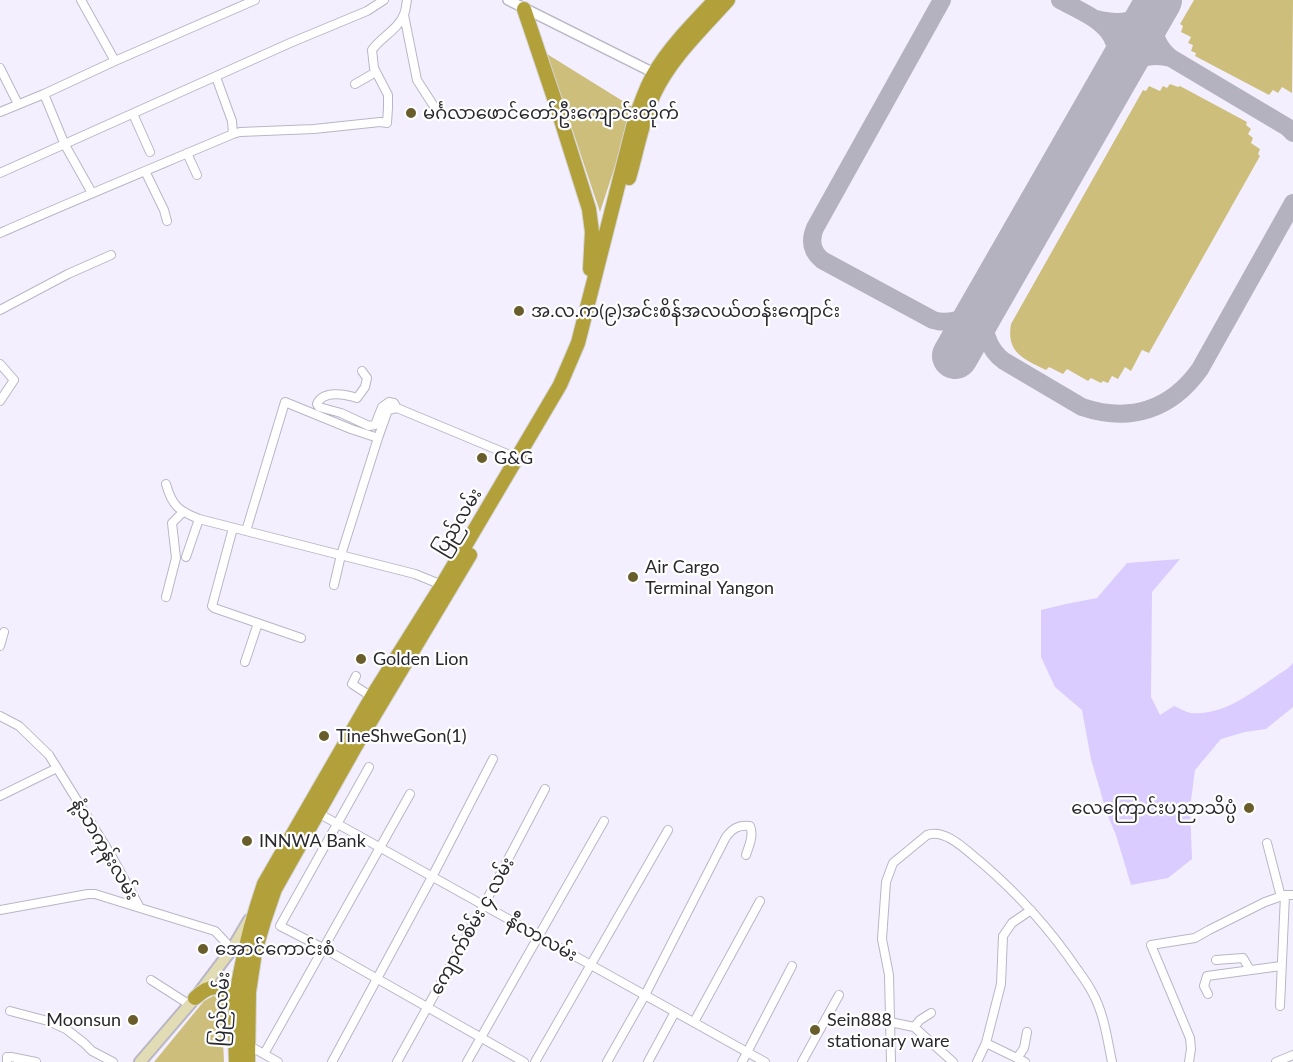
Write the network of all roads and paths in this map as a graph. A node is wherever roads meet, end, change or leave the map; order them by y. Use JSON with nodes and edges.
{"nodes":[{"id":1,"x":81,"y":0,"type":"edge"},
{"id":2,"x":255,"y":0,"type":"edge"},
{"id":3,"x":384,"y":0,"type":"edge"},
{"id":4,"x":407,"y":0,"type":"edge"},
{"id":5,"x":507,"y":0,"type":"edge"},
{"id":6,"x":715,"y":0,"type":"edge"},
{"id":7,"x":728,"y":0,"type":"edge"},
{"id":8,"x":524,"y":9,"type":"junction"},
{"id":9,"x":404,"y":15,"type":"junction"},
{"id":10,"x":115,"y":61,"type":"junction"},
{"id":11,"x":0,"y":68,"type":"edge"},
{"id":12,"x":376,"y":72,"type":"junction"},
{"id":13,"x":658,"y":75,"type":"junction"},
{"id":14,"x":216,"y":77,"type":"junction"},
{"id":15,"x":355,"y":84,"type":"dead end"},
{"id":16,"x":44,"y":94,"type":"junction"},
{"id":17,"x":18,"y":104,"type":"junction"},
{"id":18,"x":435,"y":108,"type":"dead end"},
{"id":19,"x":0,"y":112,"type":"edge"},
{"id":20,"x":133,"y":114,"type":"junction"},
{"id":21,"x":233,"y":134,"type":"junction"},
{"id":22,"x":65,"y":145,"type":"junction"},
{"id":23,"x":150,"y":152,"type":"dead end"},
{"id":24,"x":187,"y":153,"type":"junction"},
{"id":25,"x":145,"y":171,"type":"junction"},
{"id":26,"x":0,"y":173,"type":"edge"},
{"id":27,"x":197,"y":175,"type":"dead end"},
{"id":28,"x":92,"y":193,"type":"junction"},
{"id":29,"x":167,"y":221,"type":"dead end"},
{"id":30,"x":0,"y":233,"type":"edge"},
{"id":31,"x":111,"y":255,"type":"dead end"},
{"id":32,"x":589,"y":300,"type":"junction"},
{"id":33,"x":0,"y":310,"type":"edge"},
{"id":34,"x":0,"y":364,"type":"edge"},
{"id":35,"x":362,"y":371,"type":"dead end"},
{"id":36,"x":0,"y":400,"type":"edge"},
{"id":37,"x":397,"y":408,"type":"junction"},
{"id":38,"x":378,"y":438,"type":"junction"},
{"id":39,"x":517,"y":458,"type":"junction"},
{"id":40,"x":166,"y":484,"type":"dead end"},
{"id":41,"x":183,"y":512,"type":"junction"},
{"id":42,"x":199,"y":519,"type":"junction"},
{"id":43,"x":234,"y":528,"type":"junction"},
{"id":44,"x":246,"y":531,"type":"junction"},
{"id":45,"x":341,"y":555,"type":"junction"},
{"id":46,"x":186,"y":557,"type":"dead end"},
{"id":47,"x":334,"y":585,"type":"dead end"},
{"id":48,"x":442,"y":585,"type":"junction"},
{"id":49,"x":166,"y":597,"type":"dead end"},
{"id":50,"x":258,"y":623,"type":"junction"},
{"id":51,"x":4,"y":632,"type":"dead end"},
{"id":52,"x":301,"y":638,"type":"dead end"},
{"id":53,"x":0,"y":646,"type":"edge"},
{"id":54,"x":245,"y":662,"type":"dead end"},
{"id":55,"x":356,"y":676,"type":"dead end"},
{"id":56,"x":372,"y":697,"type":"junction"},
{"id":57,"x":0,"y":716,"type":"edge"},
{"id":58,"x":493,"y":759,"type":"dead end"},
{"id":59,"x":369,"y":767,"type":"dead end"},
{"id":60,"x":57,"y":768,"type":"junction"},
{"id":61,"x":545,"y":789,"type":"dead end"},
{"id":62,"x":410,"y":794,"type":"dead end"},
{"id":63,"x":0,"y":796,"type":"edge"},
{"id":64,"x":318,"y":813,"type":"junction"},
{"id":65,"x":604,"y":821,"type":"dead end"},
{"id":66,"x":337,"y":824,"type":"junction"},
{"id":67,"x":668,"y":830,"type":"dead end"},
{"id":68,"x":1267,"y":843,"type":"dead end"},
{"id":69,"x":380,"y":848,"type":"junction"},
{"id":70,"x":746,"y":855,"type":"dead end"},
{"id":71,"x":432,"y":877,"type":"junction"},
{"id":72,"x":1287,"y":896,"type":"edge"},
{"id":73,"x":760,"y":901,"type":"dead end"},
{"id":74,"x":483,"y":905,"type":"junction"},
{"id":75,"x":140,"y":908,"type":"junction"},
{"id":76,"x":0,"y":910,"type":"edge"},
{"id":77,"x":1031,"y":910,"type":"junction"},
{"id":78,"x":538,"y":935,"type":"junction"},
{"id":79,"x":323,"y":948,"type":"junction"},
{"id":80,"x":241,"y":949,"type":"junction"},
{"id":81,"x":1216,"y":960,"type":"dead end"},
{"id":82,"x":590,"y":964,"type":"junction"},
{"id":83,"x":792,"y":966,"type":"dead end"},
{"id":84,"x":1281,"y":966,"type":"junction"},
{"id":85,"x":1250,"y":970,"type":"junction"},
{"id":86,"x":377,"y":979,"type":"junction"},
{"id":87,"x":151,"y":980,"type":"dead end"},
{"id":88,"x":1208,"y":994,"type":"dead end"},
{"id":89,"x":645,"y":995,"type":"junction"},
{"id":90,"x":839,"y":995,"type":"dead end"},
{"id":91,"x":193,"y":1001,"type":"junction"},
{"id":92,"x":242,"y":1002,"type":"junction"},
{"id":93,"x":1280,"y":1006,"type":"dead end"},
{"id":94,"x":427,"y":1007,"type":"junction"},
{"id":95,"x":10,"y":1011,"type":"dead end"},
{"id":96,"x":675,"y":1012,"type":"junction"},
{"id":97,"x":931,"y":1013,"type":"dead end"},
{"id":98,"x":694,"y":1022,"type":"junction"},
{"id":99,"x":890,"y":1022,"type":"junction"},
{"id":100,"x":914,"y":1028,"type":"junction"},
{"id":101,"x":1027,"y":1032,"type":"dead end"},
{"id":102,"x":480,"y":1037,"type":"junction"},
{"id":103,"x":986,"y":1043,"type":"junction"},
{"id":104,"x":248,"y":1045,"type":"junction"},
{"id":105,"x":747,"y":1052,"type":"junction"},
{"id":106,"x":264,"y":1054,"type":"junction"},
{"id":107,"x":1293,"y":1055,"type":"edge"},
{"id":108,"x":1017,"y":1058,"type":"junction"},
{"id":109,"x":7,"y":1062,"type":"edge"},
{"id":110,"x":36,"y":1062,"type":"edge"},
{"id":111,"x":113,"y":1062,"type":"edge"},
{"id":112,"x":140,"y":1062,"type":"edge"},
{"id":113,"x":236,"y":1062,"type":"edge"},
{"id":114,"x":248,"y":1062,"type":"edge"},
{"id":115,"x":278,"y":1062,"type":"edge"},
{"id":116,"x":332,"y":1062,"type":"edge"},
{"id":117,"x":397,"y":1062,"type":"edge"},
{"id":118,"x":467,"y":1062,"type":"edge"},
{"id":119,"x":524,"y":1062,"type":"edge"},
{"id":120,"x":536,"y":1062,"type":"edge"},
{"id":121,"x":607,"y":1062,"type":"edge"},
{"id":122,"x":648,"y":1062,"type":"edge"},
{"id":123,"x":742,"y":1062,"type":"edge"},
{"id":124,"x":765,"y":1062,"type":"edge"},
{"id":125,"x":802,"y":1062,"type":"edge"},
{"id":126,"x":891,"y":1062,"type":"edge"},
{"id":127,"x":953,"y":1062,"type":"edge"},
{"id":128,"x":977,"y":1062,"type":"edge"},
{"id":129,"x":1026,"y":1062,"type":"edge"},
{"id":130,"x":1112,"y":1062,"type":"edge"},
{"id":131,"x":1189,"y":1062,"type":"edge"},
{"id":132,"x":1276,"y":1062,"type":"edge"}],
"edges":[{"from":1,"to":10,"type":"street"},
{"from":2,"to":10,"type":"street"},
{"from":3,"to":14,"type":"street"},
{"from":4,"to":9,"type":"street"},
{"from":5,"to":8,"type":"street"},
{"from":6,"to":13,"type":"highway","name":"ပြည်လမ်း"},
{"from":7,"to":13,"type":"highway","name":"ပြည်လမ်း"},
{"from":8,"to":13,"type":"street"},
{"from":8,"to":32,"type":"highway"},
{"from":9,"to":12,"type":"street"},
{"from":9,"to":18,"type":"street"},
{"from":10,"to":16,"type":"street"},
{"from":11,"to":17,"type":"street"},
{"from":12,"to":15,"type":"street"},
{"from":12,"to":21,"type":"street"},
{"from":13,"to":32,"type":"highway","name":"ပြည်လမ်း"},
{"from":13,"to":64,"type":"highway","name":"ပြည်လမ်း"},
{"from":14,"to":20,"type":"street"},
{"from":14,"to":21,"type":"street"},
{"from":16,"to":17,"type":"street"},
{"from":16,"to":22,"type":"street"},
{"from":17,"to":19,"type":"street"},
{"from":20,"to":22,"type":"street"},
{"from":20,"to":23,"type":"street"},
{"from":21,"to":24,"type":"street"},
{"from":22,"to":26,"type":"street"},
{"from":22,"to":28,"type":"street"},
{"from":24,"to":25,"type":"street"},
{"from":24,"to":27,"type":"street"},
{"from":25,"to":28,"type":"street"},
{"from":25,"to":29,"type":"street"},
{"from":28,"to":30,"type":"street"},
{"from":31,"to":33,"type":"street"},
{"from":32,"to":39,"type":"highway","name":"ပြည်လမ်း"},
{"from":34,"to":36,"type":"street"},
{"from":35,"to":37,"type":"street"},
{"from":37,"to":38,"type":"street"},
{"from":37,"to":39,"type":"street"},
{"from":38,"to":44,"type":"street"},
{"from":38,"to":45,"type":"street"},
{"from":39,"to":48,"type":"highway","name":"ပြည်လမ်း"},
{"from":40,"to":41,"type":"street"},
{"from":41,"to":42,"type":"street"},
{"from":41,"to":49,"type":"street"},
{"from":42,"to":43,"type":"street"},
{"from":42,"to":46,"type":"street"},
{"from":43,"to":44,"type":"street"},
{"from":43,"to":50,"type":"street"},
{"from":44,"to":45,"type":"street"},
{"from":45,"to":47,"type":"street"},
{"from":45,"to":48,"type":"street"},
{"from":48,"to":56,"type":"highway","name":"ပြည်လမ်း"},
{"from":50,"to":52,"type":"street"},
{"from":50,"to":54,"type":"street"},
{"from":51,"to":53,"type":"street"},
{"from":55,"to":56,"type":"street"},
{"from":56,"to":80,"type":"highway","name":"ပြည်လမ်း"},
{"from":57,"to":60,"type":"street","name":"နံ့သာကုန်းလမ်း"},
{"from":58,"to":71,"type":"street"},
{"from":59,"to":66,"type":"street"},
{"from":60,"to":63,"type":"street"},
{"from":60,"to":75,"type":"street","name":"နံ့သာကုန်းလမ်း"},
{"from":61,"to":74,"type":"street","name":"ကျောက်စိမ်း ၄ လမ်း"},
{"from":62,"to":69,"type":"street"},
{"from":64,"to":66,"type":"street","name":"နီလာလမ်း"},
{"from":64,"to":80,"type":"highway","name":"ပြည်လမ်း"},
{"from":65,"to":78,"type":"street"},
{"from":66,"to":69,"type":"street","name":"နီလာလမ်း"},
{"from":66,"to":79,"type":"street"},
{"from":67,"to":82,"type":"street"},
{"from":68,"to":72,"type":"street"},
{"from":69,"to":71,"type":"street","name":"နီလာလမ်း"},
{"from":69,"to":79,"type":"street"},
{"from":70,"to":89,"type":"street"},
{"from":71,"to":74,"type":"street","name":"နီလာလမ်း"},
{"from":71,"to":86,"type":"street"},
{"from":72,"to":84,"type":"street"},
{"from":72,"to":131,"type":"street"},
{"from":73,"to":98,"type":"street"},
{"from":74,"to":78,"type":"street","name":"နီလာလမ်း"},
{"from":74,"to":94,"type":"street","name":"ကျောက်စိမ်း ၄ လမ်း"},
{"from":75,"to":76,"type":"street"},
{"from":75,"to":80,"type":"street","name":"နံ့သာကုန်းလမ်း"},
{"from":77,"to":99,"type":"street"},
{"from":77,"to":103,"type":"street"},
{"from":77,"to":130,"type":"street"},
{"from":78,"to":82,"type":"street","name":"နီလာလမ်း"},
{"from":78,"to":102,"type":"street"},
{"from":79,"to":86,"type":"street"},
{"from":79,"to":106,"type":"street"},
{"from":80,"to":91,"type":"main road"},
{"from":80,"to":92,"type":"highway","name":"ပြည်လမ်း"},
{"from":81,"to":85,"type":"street"},
{"from":82,"to":89,"type":"street","name":"နီလာလမ်း"},
{"from":82,"to":120,"type":"street"},
{"from":83,"to":105,"type":"street"},
{"from":84,"to":85,"type":"street"},
{"from":84,"to":93,"type":"street"},
{"from":85,"to":88,"type":"street"},
{"from":86,"to":94,"type":"street"},
{"from":86,"to":116,"type":"street"},
{"from":87,"to":91,"type":"street"},
{"from":89,"to":96,"type":"street","name":"နီလာလမ်း"},
{"from":89,"to":121,"type":"street"},
{"from":90,"to":125,"type":"street"},
{"from":91,"to":92,"type":"highway"},
{"from":91,"to":112,"type":"main road"},
{"from":92,"to":104,"type":"highway","name":"ပြည်လမ်း"},
{"from":92,"to":113,"type":"highway","name":"ပြည်လမ်း"},
{"from":94,"to":102,"type":"street"},
{"from":94,"to":117,"type":"street","name":"ကျောက်စိမ်း ၄ လမ်း"},
{"from":95,"to":111,"type":"street"},
{"from":96,"to":98,"type":"street","name":"နီလာလမ်း"},
{"from":96,"to":122,"type":"street"},
{"from":97,"to":100,"type":"street"},
{"from":98,"to":105,"type":"street","name":"နီလာလမ်း"},
{"from":99,"to":100,"type":"street"},
{"from":99,"to":126,"type":"street"},
{"from":100,"to":127,"type":"street"},
{"from":101,"to":108,"type":"street"},
{"from":102,"to":118,"type":"street"},
{"from":102,"to":119,"type":"street"},
{"from":103,"to":108,"type":"street"},
{"from":103,"to":128,"type":"street"},
{"from":104,"to":106,"type":"street"},
{"from":104,"to":114,"type":"highway","name":"ပြည်လမ်း"},
{"from":105,"to":123,"type":"street"},
{"from":105,"to":124,"type":"street","name":"နီလာလမ်း"},
{"from":106,"to":115,"type":"street"},
{"from":107,"to":132,"type":"street"},
{"from":108,"to":129,"type":"street"},
{"from":109,"to":110,"type":"street"}]}
